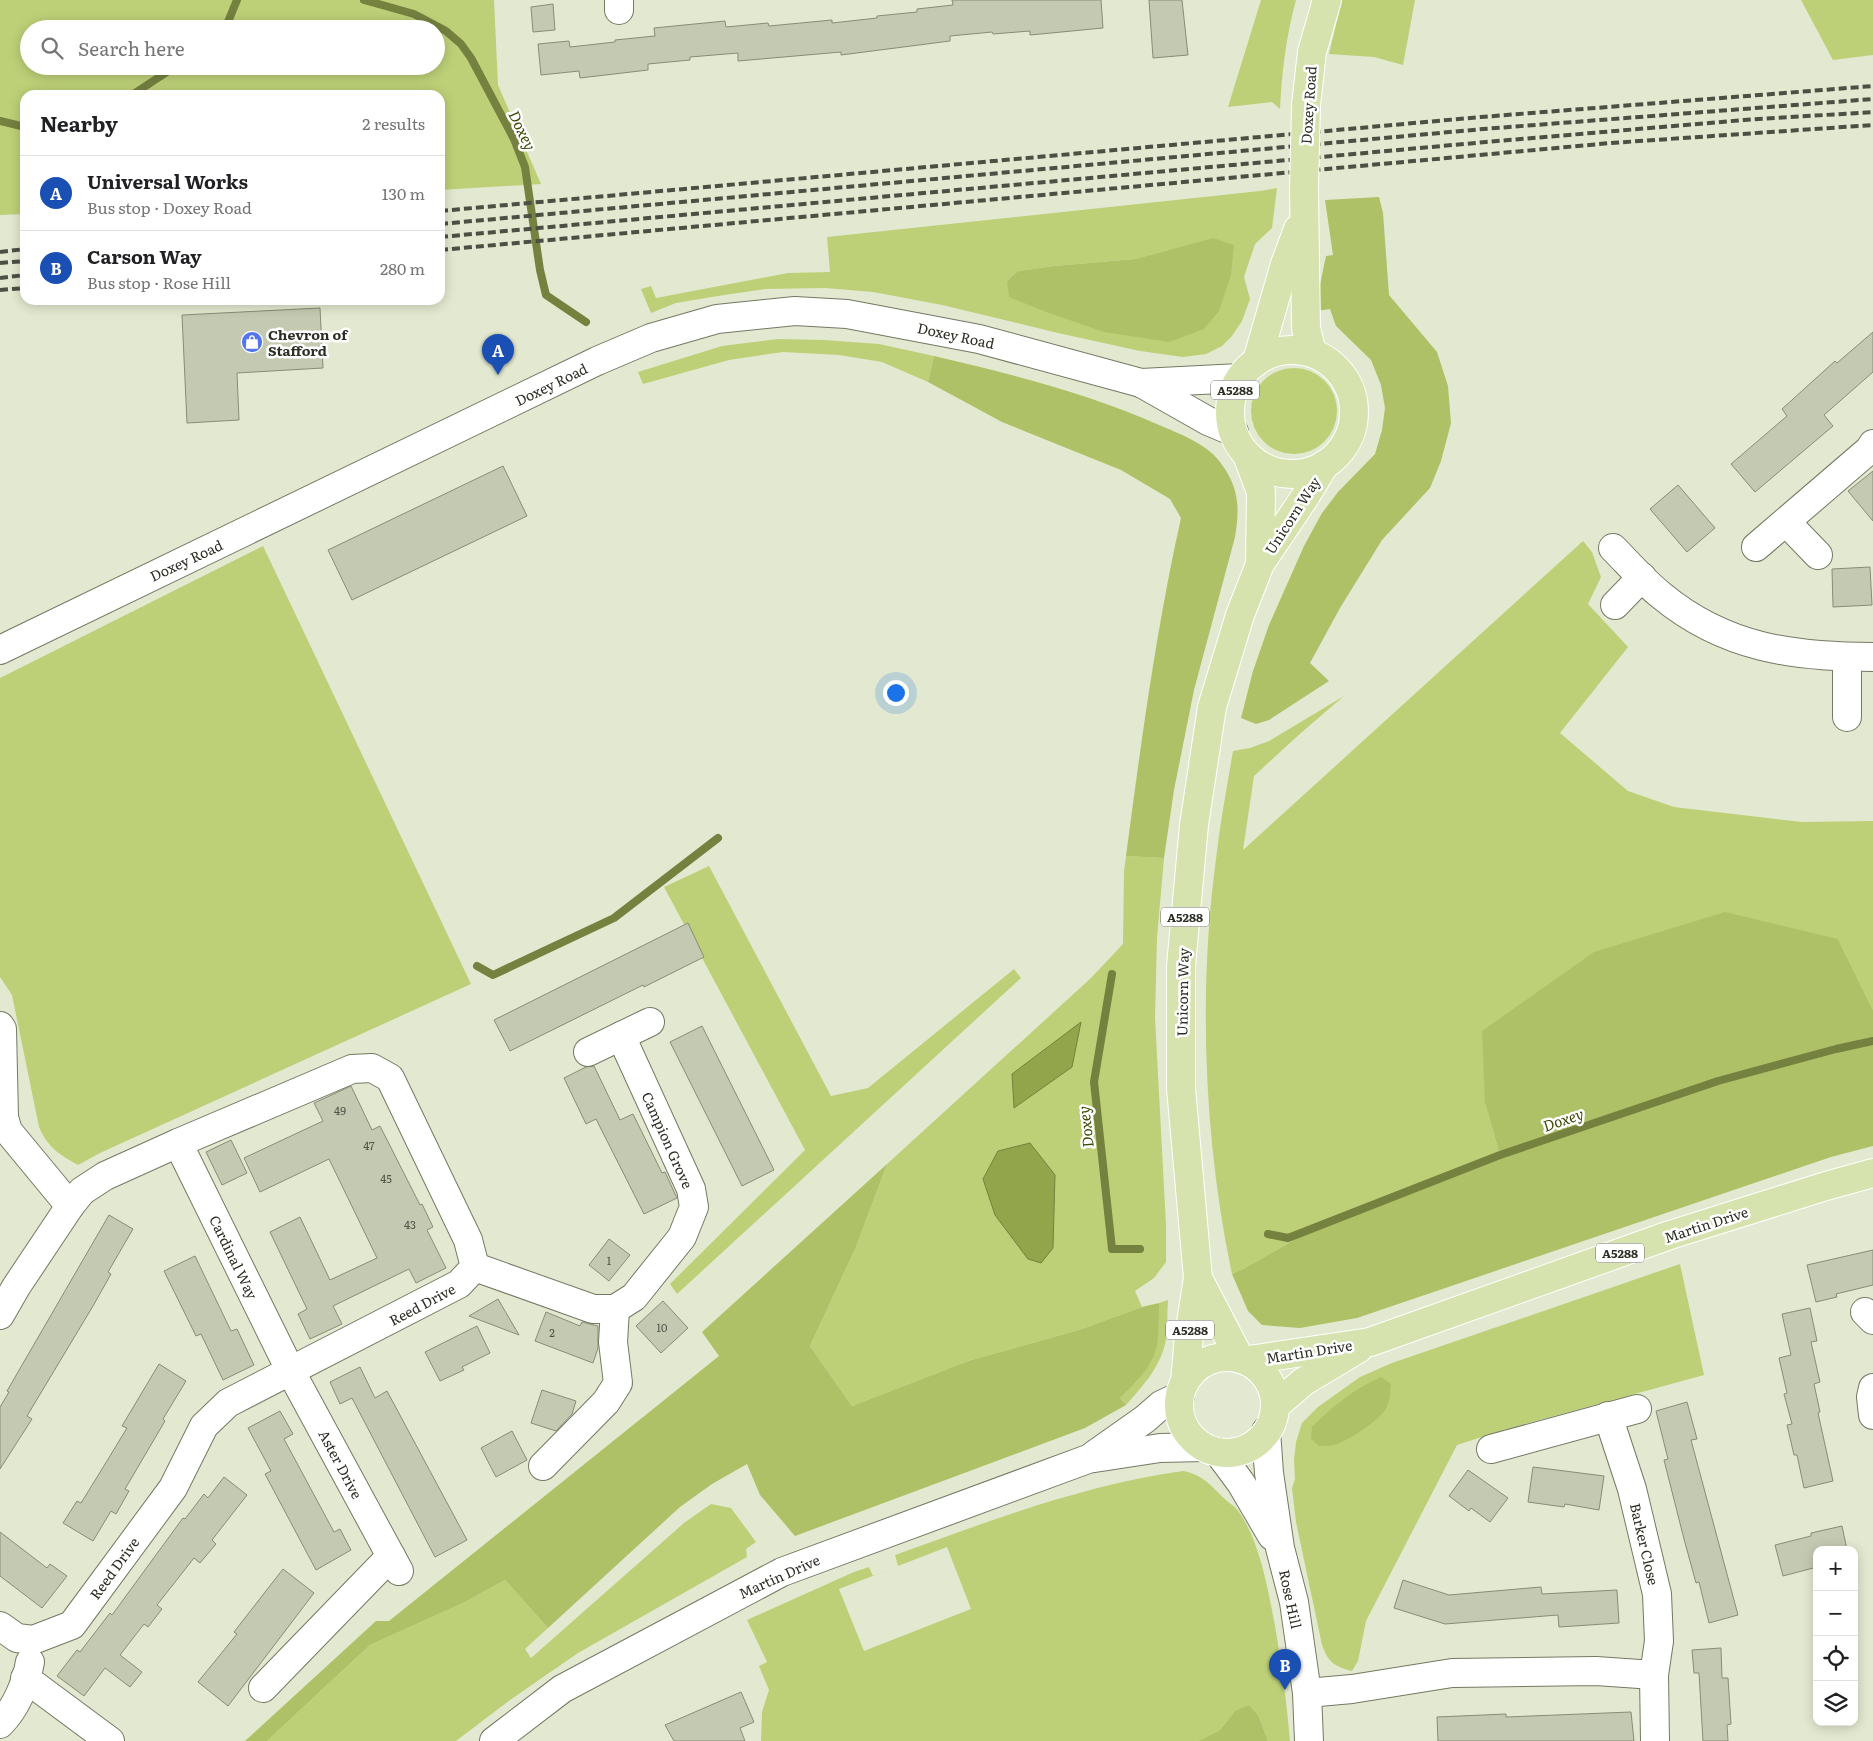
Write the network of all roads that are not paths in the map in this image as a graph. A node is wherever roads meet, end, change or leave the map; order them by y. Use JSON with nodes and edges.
{"nodes":[{"id":1,"x":1327,"y":0,"type":"edge"},
{"id":2,"x":1304,"y":201,"type":"junction"},
{"id":3,"x":1312,"y":353,"type":"junction"},
{"id":4,"x":1249,"y":369,"type":"junction"},
{"id":5,"x":1141,"y":383,"type":"junction"},
{"id":6,"x":1240,"y":443,"type":"junction"},
{"id":7,"x":1873,"y":444,"type":"edge"},
{"id":8,"x":1324,"y":464,"type":"junction"},
{"id":9,"x":1786,"y":522,"type":"junction"},
{"id":10,"x":1756,"y":547,"type":"dead end"},
{"id":11,"x":1613,"y":548,"type":"dead end"},
{"id":12,"x":1818,"y":555,"type":"dead end"},
{"id":13,"x":1260,"y":564,"type":"junction"},
{"id":14,"x":1642,"y":577,"type":"junction"},
{"id":15,"x":1615,"y":605,"type":"dead end"},
{"id":16,"x":0,"y":650,"type":"edge"},
{"id":17,"x":1860,"y":657,"type":"edge"},
{"id":18,"x":1847,"y":717,"type":"dead end"},
{"id":19,"x":650,"y":1022,"type":"dead end"},
{"id":20,"x":0,"y":1026,"type":"edge"},
{"id":21,"x":621,"y":1036,"type":"junction"},
{"id":22,"x":588,"y":1052,"type":"dead end"},
{"id":23,"x":178,"y":1143,"type":"junction"},
{"id":24,"x":1873,"y":1172,"type":"edge"},
{"id":25,"x":70,"y":1206,"type":"junction"},
{"id":26,"x":475,"y":1267,"type":"junction"},
{"id":27,"x":1198,"y":1278,"type":"junction"},
{"id":28,"x":615,"y":1309,"type":"junction"},
{"id":29,"x":0,"y":1315,"type":"edge"},
{"id":30,"x":1370,"y":1342,"type":"junction"},
{"id":31,"x":1244,"y":1360,"type":"junction"},
{"id":32,"x":291,"y":1372,"type":"junction"},
{"id":33,"x":1873,"y":1388,"type":"edge"},
{"id":34,"x":1182,"y":1389,"type":"junction"},
{"id":35,"x":1275,"y":1406,"type":"junction"},
{"id":36,"x":1637,"y":1410,"type":"dead end"},
{"id":37,"x":1873,"y":1415,"type":"edge"},
{"id":38,"x":1608,"y":1416,"type":"junction"},
{"id":39,"x":1266,"y":1431,"type":"junction"},
{"id":40,"x":1491,"y":1449,"type":"dead end"},
{"id":41,"x":1210,"y":1450,"type":"junction"},
{"id":42,"x":1088,"y":1459,"type":"junction"},
{"id":43,"x":543,"y":1466,"type":"dead end"},
{"id":44,"x":1280,"y":1548,"type":"junction"},
{"id":45,"x":0,"y":1626,"type":"edge"},
{"id":46,"x":33,"y":1640,"type":"junction"},
{"id":47,"x":1654,"y":1675,"type":"junction"},
{"id":48,"x":25,"y":1678,"type":"junction"},
{"id":49,"x":263,"y":1688,"type":"dead end"},
{"id":50,"x":1307,"y":1693,"type":"junction"},
{"id":51,"x":0,"y":1724,"type":"edge"},
{"id":52,"x":110,"y":1741,"type":"edge"},
{"id":53,"x":494,"y":1741,"type":"edge"},
{"id":54,"x":1309,"y":1741,"type":"edge"},
{"id":55,"x":1655,"y":1741,"type":"edge"}],
"edges":[{"from":1,"to":2,"type":"main road","name":"Doxey Road","number":"A5288","bridge":true},
{"from":2,"to":3,"type":"main road","name":"Doxey Road","number":"A5288"},
{"from":2,"to":4,"type":"main road","name":"Doxey Road","number":"A5288"},
{"from":3,"to":4,"type":"main road","number":"A5288"},
{"from":3,"to":8,"type":"main road","number":"A5288"},
{"from":4,"to":5,"type":"street","name":"Doxey Road"},
{"from":4,"to":6,"type":"main road","number":"A5288"},
{"from":5,"to":6,"type":"street","name":"Doxey Road"},
{"from":5,"to":16,"type":"street","name":"Doxey Road"},
{"from":6,"to":8,"type":"main road","number":"A5288"},
{"from":6,"to":13,"type":"main road","name":"Unicorn Way","number":"A5288"},
{"from":7,"to":9,"type":"street"},
{"from":8,"to":13,"type":"main road","name":"Unicorn Way","number":"A5288"},
{"from":9,"to":10,"type":"street"},
{"from":9,"to":12,"type":"street"},
{"from":11,"to":14,"type":"street"},
{"from":13,"to":27,"type":"main road","name":"Unicorn Way","number":"A5288"},
{"from":14,"to":15,"type":"street"},
{"from":14,"to":17,"type":"street"},
{"from":17,"to":18,"type":"street"},
{"from":19,"to":21,"type":"street"},
{"from":20,"to":25,"type":"street"},
{"from":21,"to":22,"type":"street"},
{"from":21,"to":28,"type":"street","name":"Campion Grove"},
{"from":23,"to":25,"type":"street"},
{"from":23,"to":26,"type":"street"},
{"from":23,"to":32,"type":"street","name":"Cardinal Way"},
{"from":24,"to":30,"type":"main road","name":"Martin Drive","number":"A5288"},
{"from":25,"to":29,"type":"street"},
{"from":26,"to":28,"type":"street"},
{"from":26,"to":32,"type":"street","name":"Reed Drive"},
{"from":27,"to":31,"type":"main road","name":"Unicorn Way","number":"A5288"},
{"from":27,"to":34,"type":"main road","name":"Unicorn Way","number":"A5288"},
{"from":28,"to":43,"type":"street"},
{"from":30,"to":31,"type":"main road","name":"Martin Drive","number":"A5288"},
{"from":30,"to":35,"type":"main road","name":"Martin Drive","number":"A5288"},
{"from":31,"to":34,"type":"main road","number":"A5288"},
{"from":31,"to":35,"type":"main road","number":"A5288"},
{"from":32,"to":46,"type":"street","name":"Reed Drive"},
{"from":32,"to":49,"type":"street","name":"Aster Drive"},
{"from":33,"to":37,"type":"street"},
{"from":34,"to":41,"type":"main road","number":"A5288"},
{"from":34,"to":42,"type":"street","name":"Martin Drive"},
{"from":35,"to":39,"type":"main road","number":"A5288"},
{"from":36,"to":38,"type":"street"},
{"from":38,"to":40,"type":"street"},
{"from":38,"to":47,"type":"street","name":"Barker Close"},
{"from":39,"to":41,"type":"main road"},
{"from":39,"to":44,"type":"street","name":"Rose Hill"},
{"from":41,"to":42,"type":"street","name":"Martin Drive"},
{"from":41,"to":44,"type":"street","name":"Rose Hill"},
{"from":42,"to":53,"type":"street","name":"Martin Drive"},
{"from":44,"to":50,"type":"street","name":"Rose Hill"},
{"from":45,"to":46,"type":"street"},
{"from":46,"to":48,"type":"street"},
{"from":47,"to":50,"type":"street"},
{"from":47,"to":55,"type":"street","name":"Barker Close"},
{"from":48,"to":51,"type":"street"},
{"from":48,"to":52,"type":"street"},
{"from":50,"to":54,"type":"street","name":"Rose Hill"}]}
